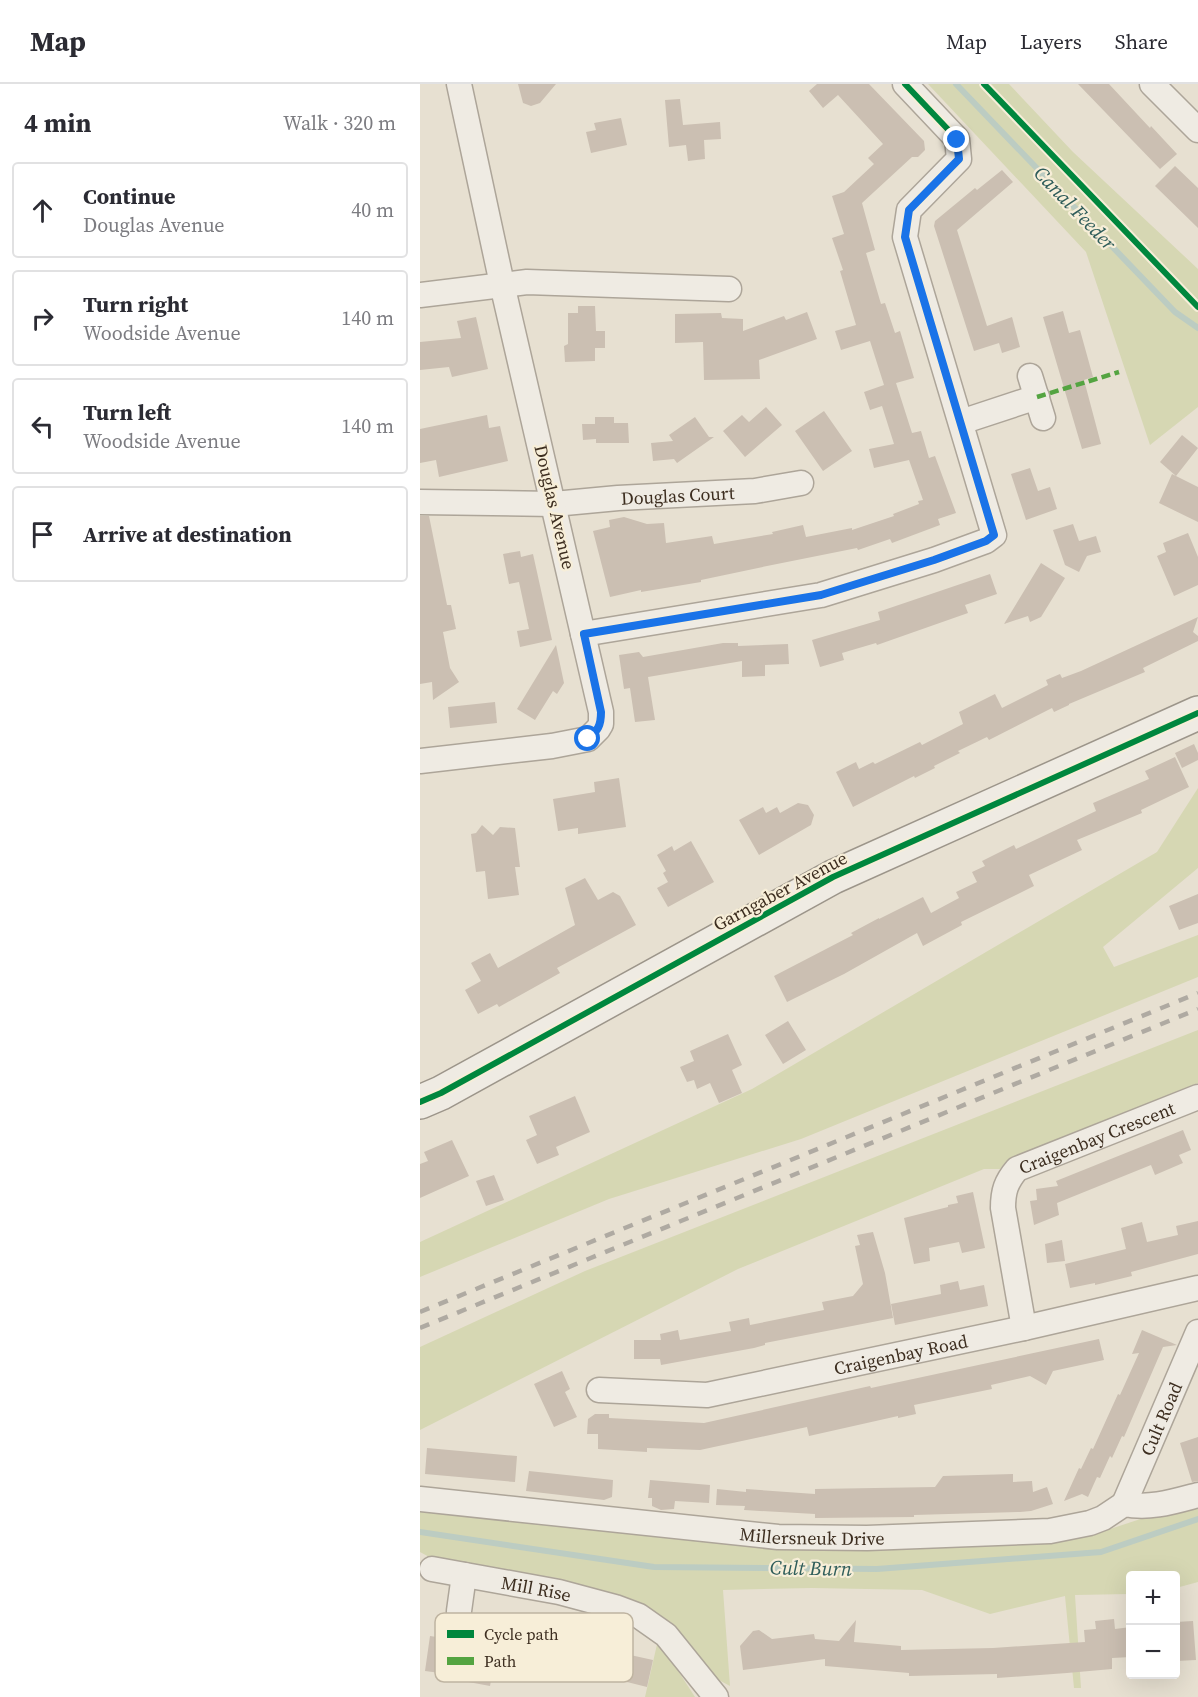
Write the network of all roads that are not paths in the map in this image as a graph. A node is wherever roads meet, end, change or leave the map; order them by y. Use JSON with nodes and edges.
{"nodes":[{"id":1,"x":459,"y":84,"type":"edge"},
{"id":2,"x":905,"y":84,"type":"edge"},
{"id":3,"x":1152,"y":84,"type":"edge"},
{"id":4,"x":1198,"y":130,"type":"edge"},
{"id":5,"x":502,"y":284,"type":"junction"},
{"id":6,"x":729,"y":289,"type":"dead end"},
{"id":7,"x":420,"y":295,"type":"edge"},
{"id":8,"x":1037,"y":397,"type":"dead end"},
{"id":9,"x":961,"y":422,"type":"junction"},
{"id":10,"x":801,"y":483,"type":"dead end"},
{"id":11,"x":420,"y":502,"type":"edge"},
{"id":12,"x":554,"y":504,"type":"junction"},
{"id":13,"x":584,"y":634,"type":"junction"},
{"id":14,"x":1198,"y":713,"type":"edge"},
{"id":15,"x":420,"y":761,"type":"edge"},
{"id":16,"x":1198,"y":1096,"type":"edge"},
{"id":17,"x":420,"y":1102,"type":"edge"},
{"id":18,"x":1198,"y":1288,"type":"edge"},
{"id":19,"x":1024,"y":1328,"type":"junction"},
{"id":20,"x":1198,"y":1332,"type":"edge"},
{"id":21,"x":600,"y":1390,"type":"dead end"},
{"id":22,"x":1198,"y":1495,"type":"edge"},
{"id":23,"x":420,"y":1499,"type":"edge"},
{"id":24,"x":1124,"y":1504,"type":"junction"},
{"id":25,"x":432,"y":1569,"type":"dead end"},
{"id":26,"x":464,"y":1575,"type":"junction"},
{"id":27,"x":459,"y":1611,"type":"dead end"},
{"id":28,"x":631,"y":1613,"type":"edge"},
{"id":29,"x":633,"y":1614,"type":"edge"},
{"id":30,"x":716,"y":1697,"type":"edge"}],
"edges":[{"from":1,"to":5,"type":"street","name":"Douglas Avenue"},
{"from":2,"to":9,"type":"street"},
{"from":3,"to":4,"type":"street"},
{"from":5,"to":6,"type":"street"},
{"from":5,"to":7,"type":"street"},
{"from":5,"to":12,"type":"street","name":"Douglas Avenue"},
{"from":8,"to":9,"type":"street"},
{"from":9,"to":13,"type":"street"},
{"from":10,"to":12,"type":"street","name":"Douglas Court"},
{"from":11,"to":12,"type":"street","name":"Douglas Court"},
{"from":12,"to":13,"type":"street","name":"Douglas Avenue"},
{"from":13,"to":15,"type":"street","name":"Douglas Avenue"},
{"from":14,"to":17,"type":"street","name":"Garngaber Avenue"},
{"from":16,"to":19,"type":"street","name":"Craigenbay Crescent"},
{"from":18,"to":19,"type":"street","name":"Craigenbay Road"},
{"from":19,"to":21,"type":"street","name":"Craigenbay Road"},
{"from":20,"to":24,"type":"street","name":"Cult Road"},
{"from":22,"to":24,"type":"street"},
{"from":23,"to":24,"type":"street","name":"Millersneuk Drive"},
{"from":25,"to":26,"type":"street","name":"Mill Rise"},
{"from":26,"to":27,"type":"street"},
{"from":26,"to":28,"type":"street","name":"Mill Rise"},
{"from":29,"to":30,"type":"street","name":"Mill Rise"}]}
